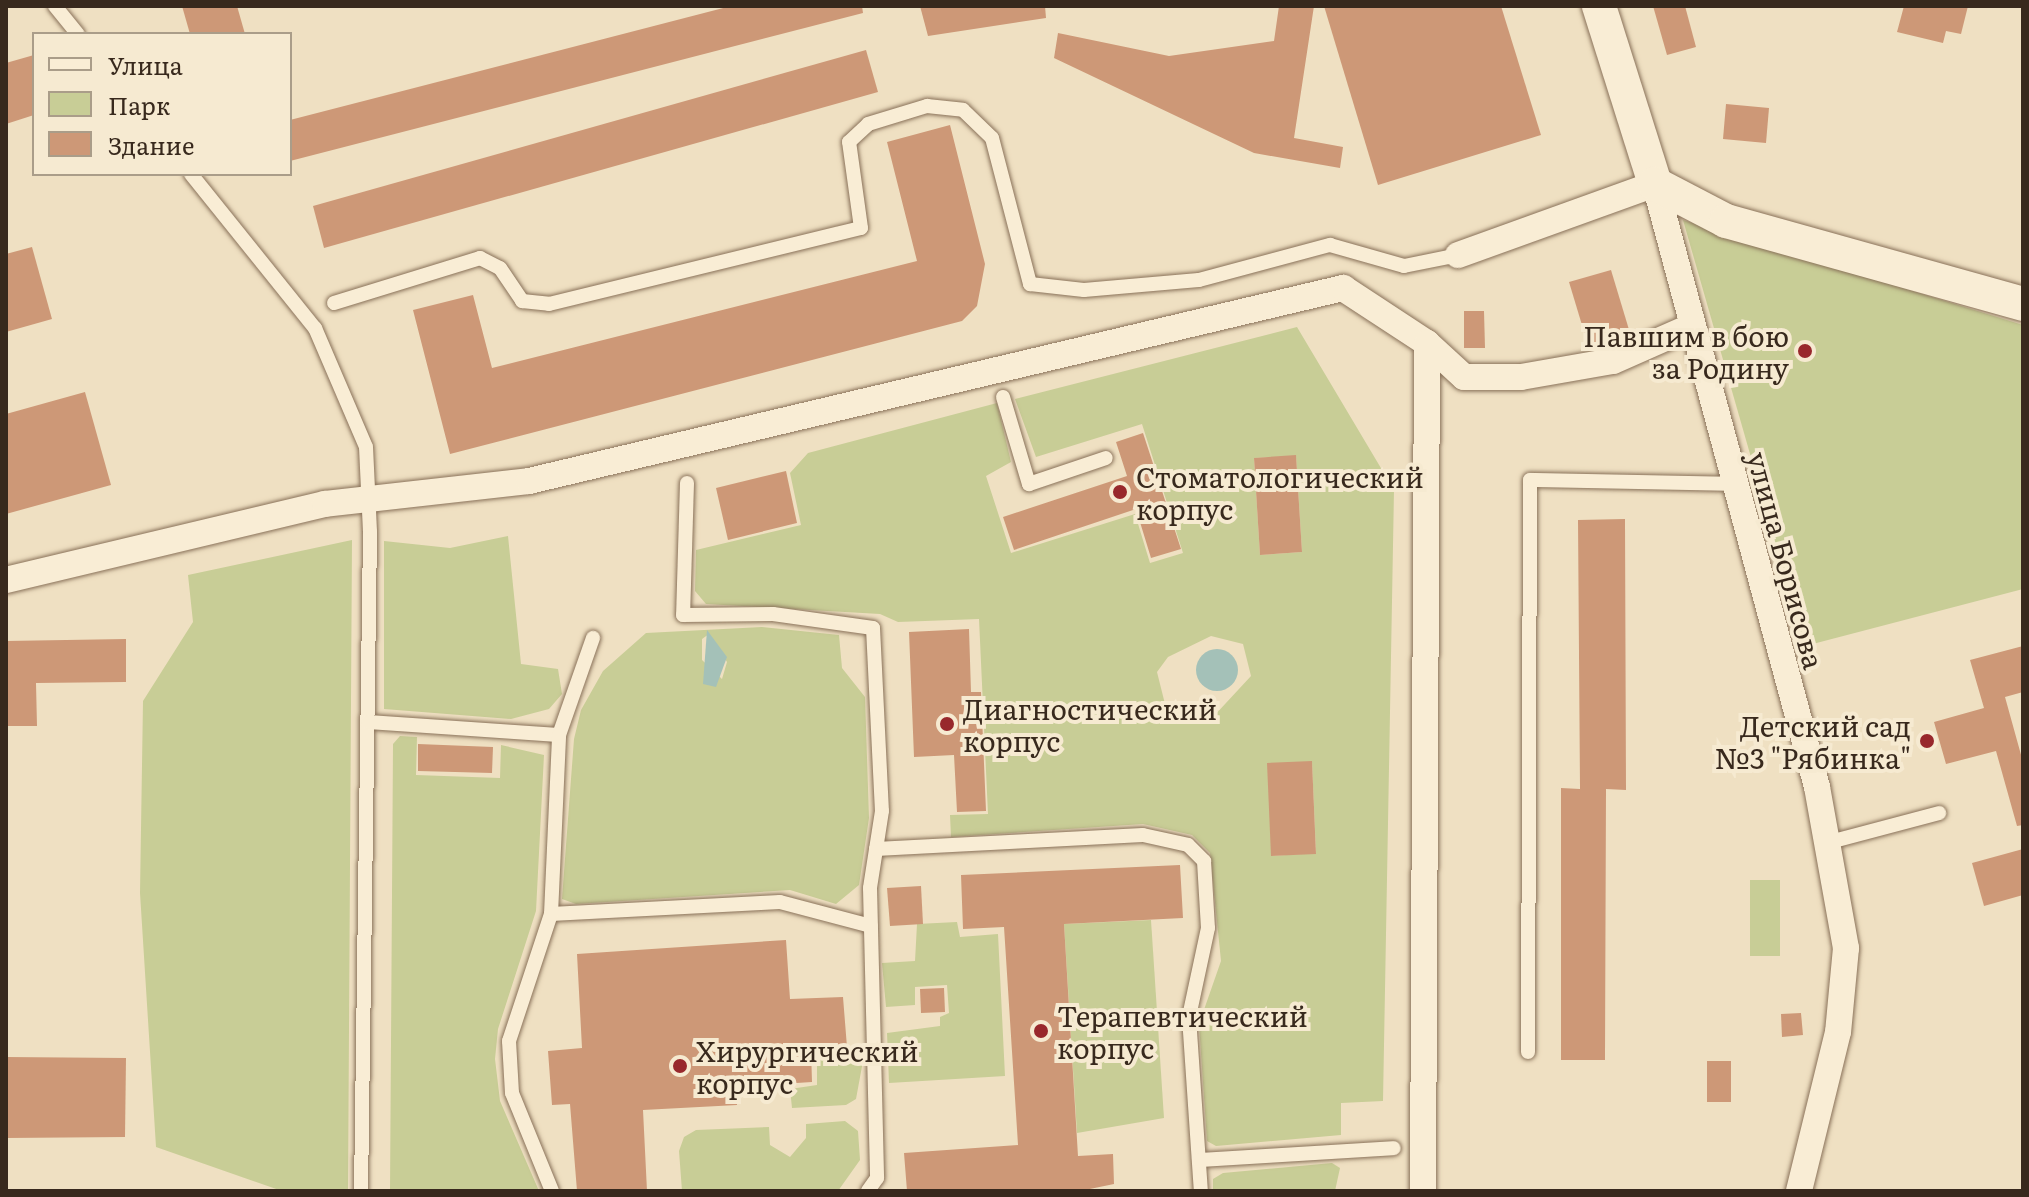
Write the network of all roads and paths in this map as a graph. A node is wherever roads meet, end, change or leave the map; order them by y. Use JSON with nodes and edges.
{"nodes":[{"id":1,"x":55,"y":6,"type":"edge"},
{"id":2,"x":1599,"y":6,"type":"edge"},
{"id":3,"x":76,"y":32,"type":"edge"},
{"id":4,"x":193,"y":176,"type":"edge"},
{"id":5,"x":1655,"y":184,"type":"junction"},
{"id":6,"x":1458,"y":255,"type":"joint"},
{"id":7,"x":334,"y":303,"type":"dead end"},
{"id":8,"x":2023,"y":304,"type":"edge"},
{"id":9,"x":1690,"y":327,"type":"junction"},
{"id":10,"x":1427,"y":343,"type":"junction"},
{"id":11,"x":1003,"y":397,"type":"dead end"},
{"id":12,"x":1106,"y":458,"type":"dead end"},
{"id":13,"x":687,"y":483,"type":"dead end"},
{"id":14,"x":1733,"y":484,"type":"junction"},
{"id":15,"x":370,"y":499,"type":"junction"},
{"id":16,"x":6,"y":580,"type":"edge"},
{"id":17,"x":593,"y":638,"type":"dead end"},
{"id":18,"x":368,"y":722,"type":"junction"},
{"id":19,"x":559,"y":735,"type":"junction"},
{"id":20,"x":1939,"y":813,"type":"dead end"},
{"id":21,"x":1830,"y":842,"type":"junction"},
{"id":22,"x":876,"y":849,"type":"junction"},
{"id":23,"x":551,"y":914,"type":"junction"},
{"id":24,"x":871,"y":926,"type":"junction"},
{"id":25,"x":1528,"y":1052,"type":"dead end"},
{"id":26,"x":1394,"y":1148,"type":"dead end"},
{"id":27,"x":1199,"y":1160,"type":"junction"},
{"id":28,"x":361,"y":1191,"type":"edge"},
{"id":29,"x":552,"y":1191,"type":"edge"},
{"id":30,"x":868,"y":1191,"type":"edge"},
{"id":31,"x":1201,"y":1191,"type":"edge"},
{"id":32,"x":1423,"y":1191,"type":"edge"},
{"id":33,"x":1799,"y":1191,"type":"edge"}],
"edges":[{"from":1,"to":3,"type":"lane"},
{"from":2,"to":5,"type":"street"},
{"from":4,"to":15,"type":"lane"},
{"from":5,"to":6,"type":"street"},
{"from":5,"to":8,"type":"street"},
{"from":5,"to":9,"type":"street","name":"улица Борисова"},
{"from":6,"to":7,"type":"lane"},
{"from":9,"to":10,"type":"street"},
{"from":9,"to":14,"type":"street","name":"улица Борисова"},
{"from":10,"to":15,"type":"street"},
{"from":10,"to":32,"type":"street"},
{"from":11,"to":12,"type":"lane"},
{"from":13,"to":22,"type":"lane"},
{"from":14,"to":21,"type":"street","name":"улица Борисова"},
{"from":14,"to":25,"type":"lane"},
{"from":15,"to":16,"type":"street"},
{"from":15,"to":18,"type":"lane"},
{"from":17,"to":19,"type":"lane"},
{"from":18,"to":19,"type":"lane"},
{"from":18,"to":28,"type":"lane"},
{"from":19,"to":23,"type":"lane"},
{"from":20,"to":21,"type":"lane"},
{"from":21,"to":33,"type":"street","name":"улица Борисова"},
{"from":22,"to":24,"type":"lane"},
{"from":22,"to":27,"type":"lane"},
{"from":23,"to":24,"type":"lane"},
{"from":23,"to":29,"type":"lane"},
{"from":24,"to":30,"type":"lane"},
{"from":26,"to":27,"type":"lane"},
{"from":27,"to":31,"type":"lane"}]}
